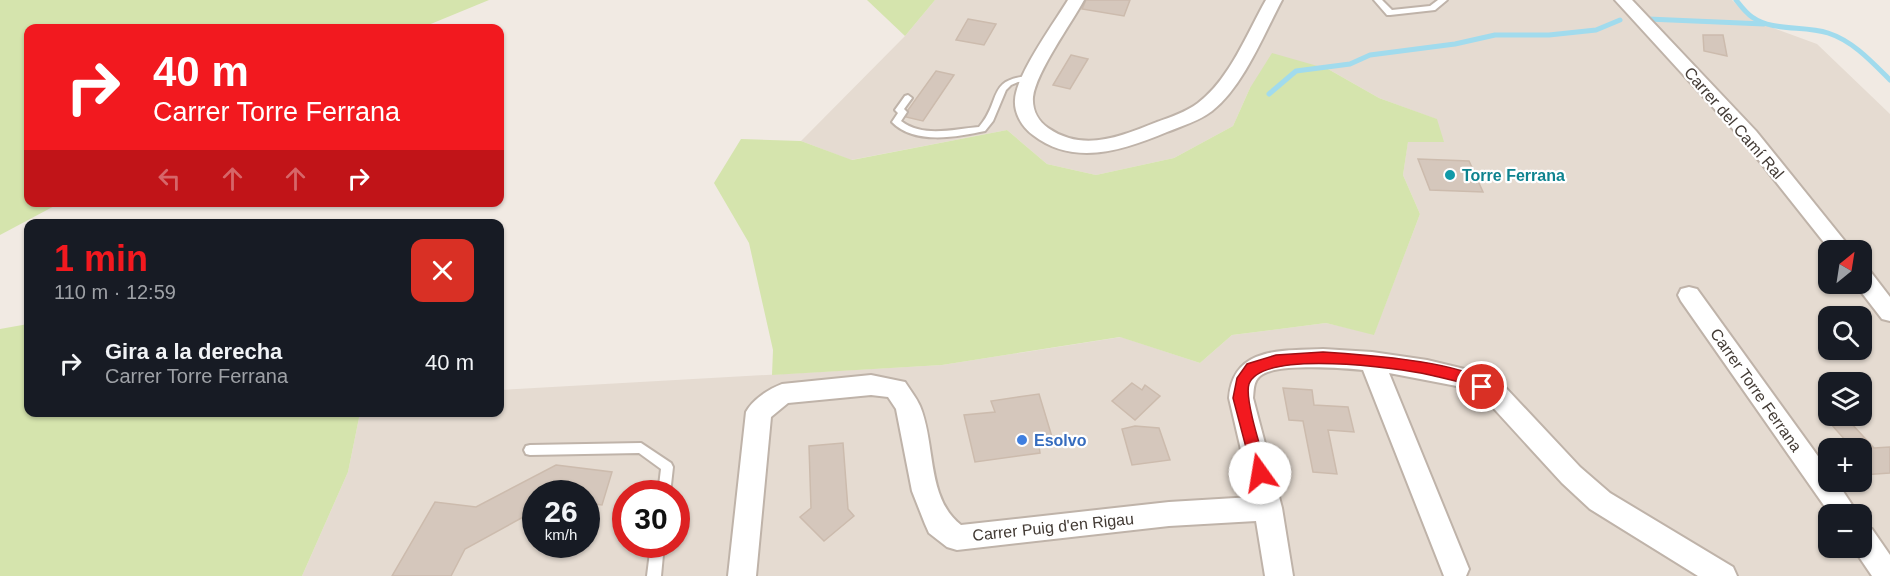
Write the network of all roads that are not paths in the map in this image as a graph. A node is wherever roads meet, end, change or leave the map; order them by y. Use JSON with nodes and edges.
{"nodes":[{"id":1,"x":1076,"y":0,"type":"edge"},
{"id":2,"x":1274,"y":0,"type":"edge"},
{"id":3,"x":1377,"y":0,"type":"edge"},
{"id":4,"x":1443,"y":0,"type":"edge"},
{"id":5,"x":1623,"y":0,"type":"edge"},
{"id":6,"x":1030,"y":79,"type":"junction"},
{"id":7,"x":908,"y":98,"type":"dead end"},
{"id":8,"x":1833,"y":240,"type":"edge"},
{"id":9,"x":1872,"y":290,"type":"edge"},
{"id":10,"x":1689,"y":295,"type":"dead end"},
{"id":11,"x":1890,"y":313,"type":"edge"},
{"id":12,"x":1372,"y":361,"type":"junction"},
{"id":13,"x":530,"y":450,"type":"dead end"},
{"id":14,"x":666,"y":480,"type":"edge"},
{"id":15,"x":1838,"y":504,"type":"edge"},
{"id":16,"x":1268,"y":508,"type":"junction"},
{"id":17,"x":1872,"y":553,"type":"edge"},
{"id":18,"x":656,"y":558,"type":"edge"},
{"id":19,"x":1455,"y":569,"type":"dead end"},
{"id":20,"x":654,"y":576,"type":"edge"},
{"id":21,"x":742,"y":576,"type":"edge"},
{"id":22,"x":1279,"y":576,"type":"edge"},
{"id":23,"x":1723,"y":576,"type":"edge"},
{"id":24,"x":1888,"y":576,"type":"edge"}],
"edges":[{"from":1,"to":6,"type":"street"},
{"from":2,"to":6,"type":"street"},
{"from":3,"to":4,"type":"lane"},
{"from":5,"to":8,"type":"street","name":"Carrer del Camí Ral"},
{"from":6,"to":7,"type":"lane"},
{"from":9,"to":11,"type":"street"},
{"from":10,"to":15,"type":"street","name":"Carrer Torre Ferrana"},
{"from":12,"to":16,"type":"street"},
{"from":12,"to":19,"type":"street"},
{"from":12,"to":23,"type":"street"},
{"from":13,"to":14,"type":"lane"},
{"from":16,"to":21,"type":"street","name":"Carrer Puig d'en Rigau"},
{"from":16,"to":22,"type":"street"},
{"from":17,"to":24,"type":"street"},
{"from":18,"to":20,"type":"lane"}]}
